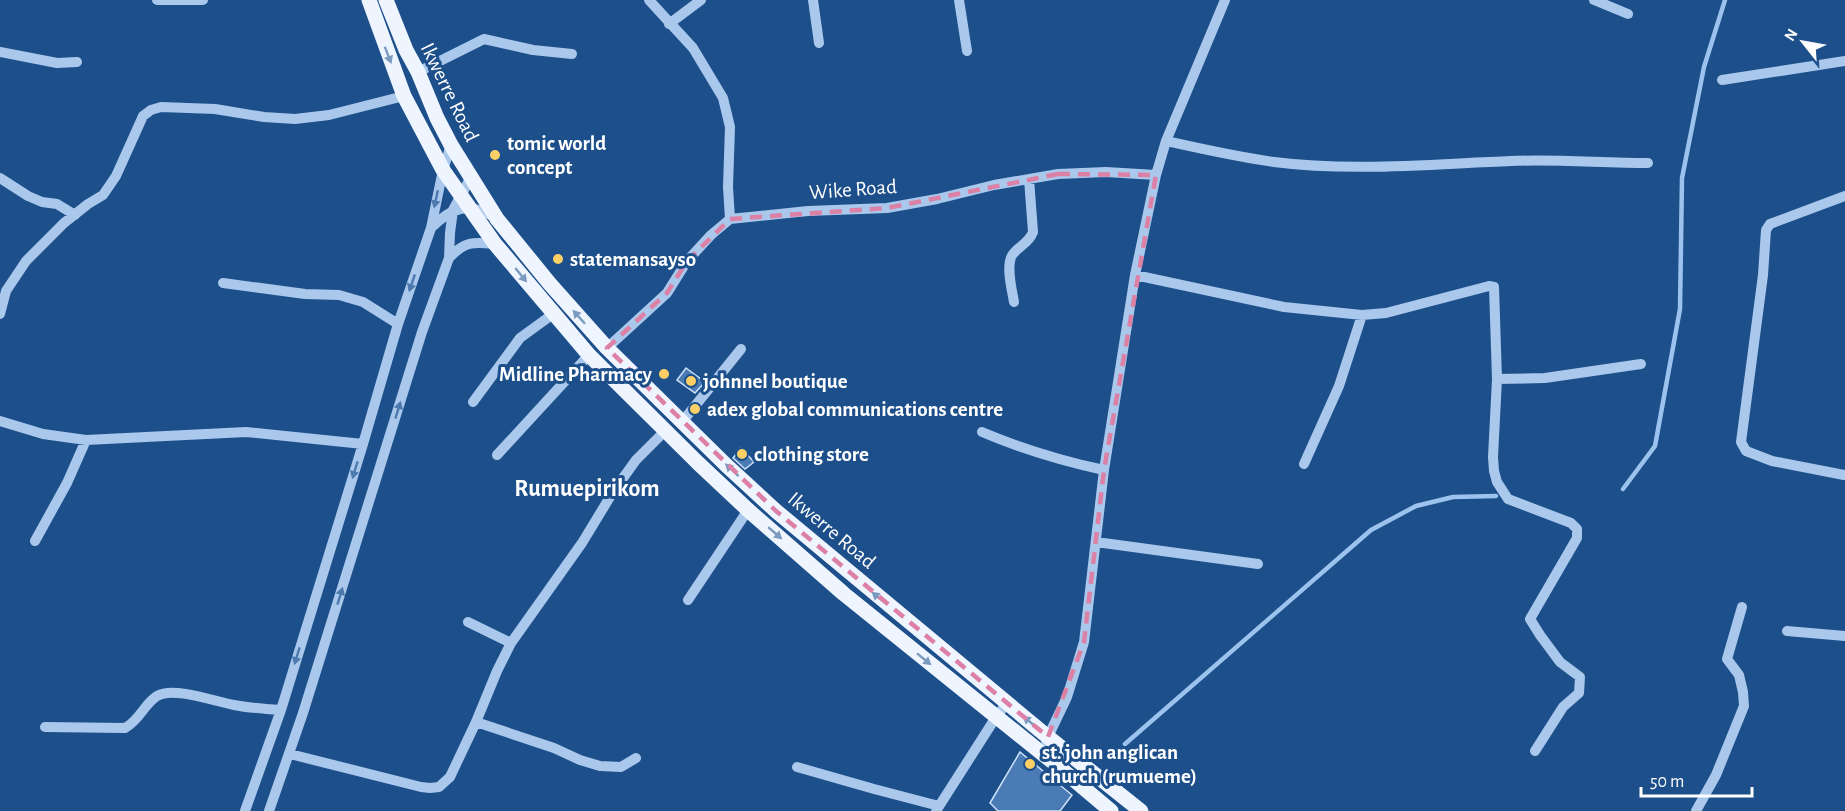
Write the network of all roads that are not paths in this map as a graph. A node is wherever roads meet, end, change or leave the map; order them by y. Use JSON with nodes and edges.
{"nodes":[{"id":1,"x":158,"y":0,"type":"edge"},
{"id":2,"x":203,"y":0,"type":"edge"},
{"id":3,"x":369,"y":0,"type":"edge"},
{"id":4,"x":386,"y":0,"type":"edge"},
{"id":5,"x":649,"y":0,"type":"edge"},
{"id":6,"x":701,"y":0,"type":"edge"},
{"id":7,"x":813,"y":0,"type":"edge"},
{"id":8,"x":959,"y":0,"type":"edge"},
{"id":9,"x":1224,"y":0,"type":"edge"},
{"id":10,"x":1594,"y":0,"type":"edge"},
{"id":11,"x":1628,"y":14,"type":"dead end"},
{"id":12,"x":669,"y":24,"type":"junction"},
{"id":13,"x":819,"y":43,"type":"dead end"},
{"id":14,"x":967,"y":51,"type":"dead end"},
{"id":15,"x":0,"y":52,"type":"edge"},
{"id":16,"x":572,"y":54,"type":"dead end"},
{"id":17,"x":1845,"y":61,"type":"edge"},
{"id":18,"x":77,"y":62,"type":"dead end"},
{"id":19,"x":418,"y":72,"type":"junction"},
{"id":20,"x":1722,"y":80,"type":"dead end"},
{"id":21,"x":404,"y":96,"type":"junction"},
{"id":22,"x":1166,"y":141,"type":"junction"},
{"id":23,"x":451,"y":145,"type":"junction"},
{"id":24,"x":1648,"y":164,"type":"dead end"},
{"id":25,"x":443,"y":170,"type":"junction"},
{"id":26,"x":1156,"y":175,"type":"junction"},
{"id":27,"x":471,"y":177,"type":"junction"},
{"id":28,"x":0,"y":178,"type":"edge"},
{"id":29,"x":1029,"y":179,"type":"junction"},
{"id":30,"x":1845,"y":196,"type":"edge"},
{"id":31,"x":460,"y":205,"type":"junction"},
{"id":32,"x":75,"y":215,"type":"junction"},
{"id":33,"x":497,"y":219,"type":"junction"},
{"id":34,"x":730,"y":219,"type":"junction"},
{"id":35,"x":431,"y":228,"type":"junction"},
{"id":36,"x":495,"y":244,"type":"junction"},
{"id":37,"x":449,"y":258,"type":"junction"},
{"id":38,"x":1135,"y":275,"type":"junction"},
{"id":39,"x":223,"y":283,"type":"dead end"},
{"id":40,"x":1014,"y":302,"type":"dead end"},
{"id":41,"x":0,"y":314,"type":"edge"},
{"id":42,"x":553,"y":314,"type":"junction"},
{"id":43,"x":1362,"y":315,"type":"junction"},
{"id":44,"x":398,"y":324,"type":"junction"},
{"id":45,"x":607,"y":348,"type":"junction"},
{"id":46,"x":741,"y":349,"type":"dead end"},
{"id":47,"x":589,"y":355,"type":"junction"},
{"id":48,"x":1641,"y":364,"type":"dead end"},
{"id":49,"x":1497,"y":379,"type":"junction"},
{"id":50,"x":473,"y":402,"type":"dead end"},
{"id":51,"x":0,"y":421,"type":"edge"},
{"id":52,"x":682,"y":422,"type":"junction"},
{"id":53,"x":664,"y":430,"type":"junction"},
{"id":54,"x":982,"y":432,"type":"dead end"},
{"id":55,"x":86,"y":440,"type":"junction"},
{"id":56,"x":363,"y":444,"type":"junction"},
{"id":57,"x":497,"y":454,"type":"dead end"},
{"id":58,"x":1304,"y":464,"type":"dead end"},
{"id":59,"x":1104,"y":470,"type":"junction"},
{"id":60,"x":1844,"y":475,"type":"edge"},
{"id":61,"x":748,"y":510,"type":"junction"},
{"id":62,"x":35,"y":541,"type":"dead end"},
{"id":63,"x":1096,"y":542,"type":"junction"},
{"id":64,"x":1258,"y":564,"type":"dead end"},
{"id":65,"x":688,"y":600,"type":"dead end"},
{"id":66,"x":1742,"y":607,"type":"dead end"},
{"id":67,"x":468,"y":621,"type":"dead end"},
{"id":68,"x":1787,"y":631,"type":"dead end"},
{"id":69,"x":1845,"y":636,"type":"edge"},
{"id":70,"x":511,"y":643,"type":"junction"},
{"id":71,"x":1007,"y":703,"type":"junction"},
{"id":72,"x":280,"y":710,"type":"junction"},
{"id":73,"x":996,"y":717,"type":"junction"},
{"id":74,"x":476,"y":722,"type":"junction"},
{"id":75,"x":45,"y":727,"type":"dead end"},
{"id":76,"x":1048,"y":737,"type":"junction"},
{"id":77,"x":1040,"y":751,"type":"junction"},
{"id":78,"x":1534,"y":751,"type":"dead end"},
{"id":79,"x":290,"y":754,"type":"junction"},
{"id":80,"x":636,"y":758,"type":"dead end"},
{"id":81,"x":797,"y":767,"type":"dead end"},
{"id":82,"x":937,"y":808,"type":"edge"},
{"id":83,"x":245,"y":811,"type":"edge"},
{"id":84,"x":269,"y":811,"type":"edge"},
{"id":85,"x":1111,"y":811,"type":"edge"},
{"id":86,"x":1140,"y":811,"type":"edge"},
{"id":87,"x":1696,"y":811,"type":"edge"}],
"edges":[{"from":1,"to":2,"type":"street"},
{"from":3,"to":21,"type":"main road","name":"Ikwerre Road","one_way":true},
{"from":4,"to":19,"type":"main road","name":"Ikwerre Road"},
{"from":5,"to":12,"type":"street"},
{"from":6,"to":12,"type":"street"},
{"from":7,"to":13,"type":"street"},
{"from":8,"to":14,"type":"street"},
{"from":9,"to":22,"type":"street"},
{"from":10,"to":11,"type":"street"},
{"from":12,"to":34,"type":"street"},
{"from":15,"to":18,"type":"street"},
{"from":16,"to":19,"type":"street"},
{"from":17,"to":20,"type":"street"},
{"from":19,"to":23,"type":"main road","name":"Ikwerre Road"},
{"from":21,"to":25,"type":"main road","name":"Ikwerre Road"},
{"from":21,"to":32,"type":"street"},
{"from":22,"to":24,"type":"street"},
{"from":22,"to":26,"type":"street"},
{"from":23,"to":25,"type":"street"},
{"from":23,"to":27,"type":"main road","name":"Ikwerre Road"},
{"from":25,"to":31,"type":"main road","name":"Ikwerre Road"},
{"from":25,"to":35,"type":"street","one_way":true},
{"from":26,"to":29,"type":"street","name":"Wike Road"},
{"from":26,"to":38,"type":"street"},
{"from":27,"to":31,"type":"street"},
{"from":27,"to":33,"type":"main road","name":"Ikwerre Road"},
{"from":28,"to":32,"type":"street"},
{"from":29,"to":34,"type":"street","name":"Wike Road"},
{"from":29,"to":40,"type":"street"},
{"from":30,"to":60,"type":"street"},
{"from":31,"to":33,"type":"street"},
{"from":31,"to":35,"type":"street"},
{"from":31,"to":36,"type":"main road","name":"Ikwerre Road"},
{"from":31,"to":37,"type":"street"},
{"from":32,"to":41,"type":"street"},
{"from":45,"to":33,"type":"main road","name":"Ikwerre Road","one_way":true},
{"from":34,"to":45,"type":"street"},
{"from":35,"to":44,"type":"street","one_way":true},
{"from":36,"to":37,"type":"street"},
{"from":36,"to":42,"type":"main road","name":"Ikwerre Road","one_way":true},
{"from":79,"to":37,"type":"street","one_way":true},
{"from":38,"to":43,"type":"street"},
{"from":38,"to":59,"type":"street"},
{"from":39,"to":44,"type":"street"},
{"from":42,"to":47,"type":"main road","name":"Ikwerre Road"},
{"from":42,"to":50,"type":"street"},
{"from":43,"to":49,"type":"street"},
{"from":43,"to":58,"type":"street"},
{"from":44,"to":56,"type":"street"},
{"from":45,"to":52,"type":"main road","name":"Ikwerre Road"},
{"from":46,"to":52,"type":"street"},
{"from":47,"to":53,"type":"main road","name":"Ikwerre Road"},
{"from":47,"to":57,"type":"street"},
{"from":48,"to":49,"type":"street"},
{"from":49,"to":78,"type":"street"},
{"from":51,"to":55,"type":"street"},
{"from":71,"to":52,"type":"main road","name":"Ikwerre Road","one_way":true},
{"from":53,"to":61,"type":"main road","name":"Ikwerre Road"},
{"from":53,"to":70,"type":"street"},
{"from":54,"to":59,"type":"street"},
{"from":55,"to":56,"type":"street"},
{"from":55,"to":62,"type":"street"},
{"from":56,"to":72,"type":"street","one_way":true},
{"from":59,"to":63,"type":"street"},
{"from":61,"to":65,"type":"street"},
{"from":61,"to":73,"type":"main road","name":"Ikwerre Road","one_way":true},
{"from":63,"to":64,"type":"street"},
{"from":63,"to":76,"type":"street"},
{"from":66,"to":87,"type":"street"},
{"from":67,"to":70,"type":"street"},
{"from":68,"to":69,"type":"street"},
{"from":70,"to":74,"type":"street"},
{"from":71,"to":73,"type":"street"},
{"from":76,"to":71,"type":"main road","name":"Ikwerre Road","one_way":true},
{"from":72,"to":75,"type":"street"},
{"from":72,"to":83,"type":"street"},
{"from":73,"to":77,"type":"main road","name":"Ikwerre Road"},
{"from":73,"to":82,"type":"street"},
{"from":74,"to":79,"type":"street"},
{"from":74,"to":80,"type":"street"},
{"from":76,"to":77,"type":"street"},
{"from":76,"to":86,"type":"main road","name":"Ikwerre Road"},
{"from":77,"to":85,"type":"main road","name":"Ikwerre Road"},
{"from":79,"to":84,"type":"street"},
{"from":81,"to":82,"type":"street"}]}
